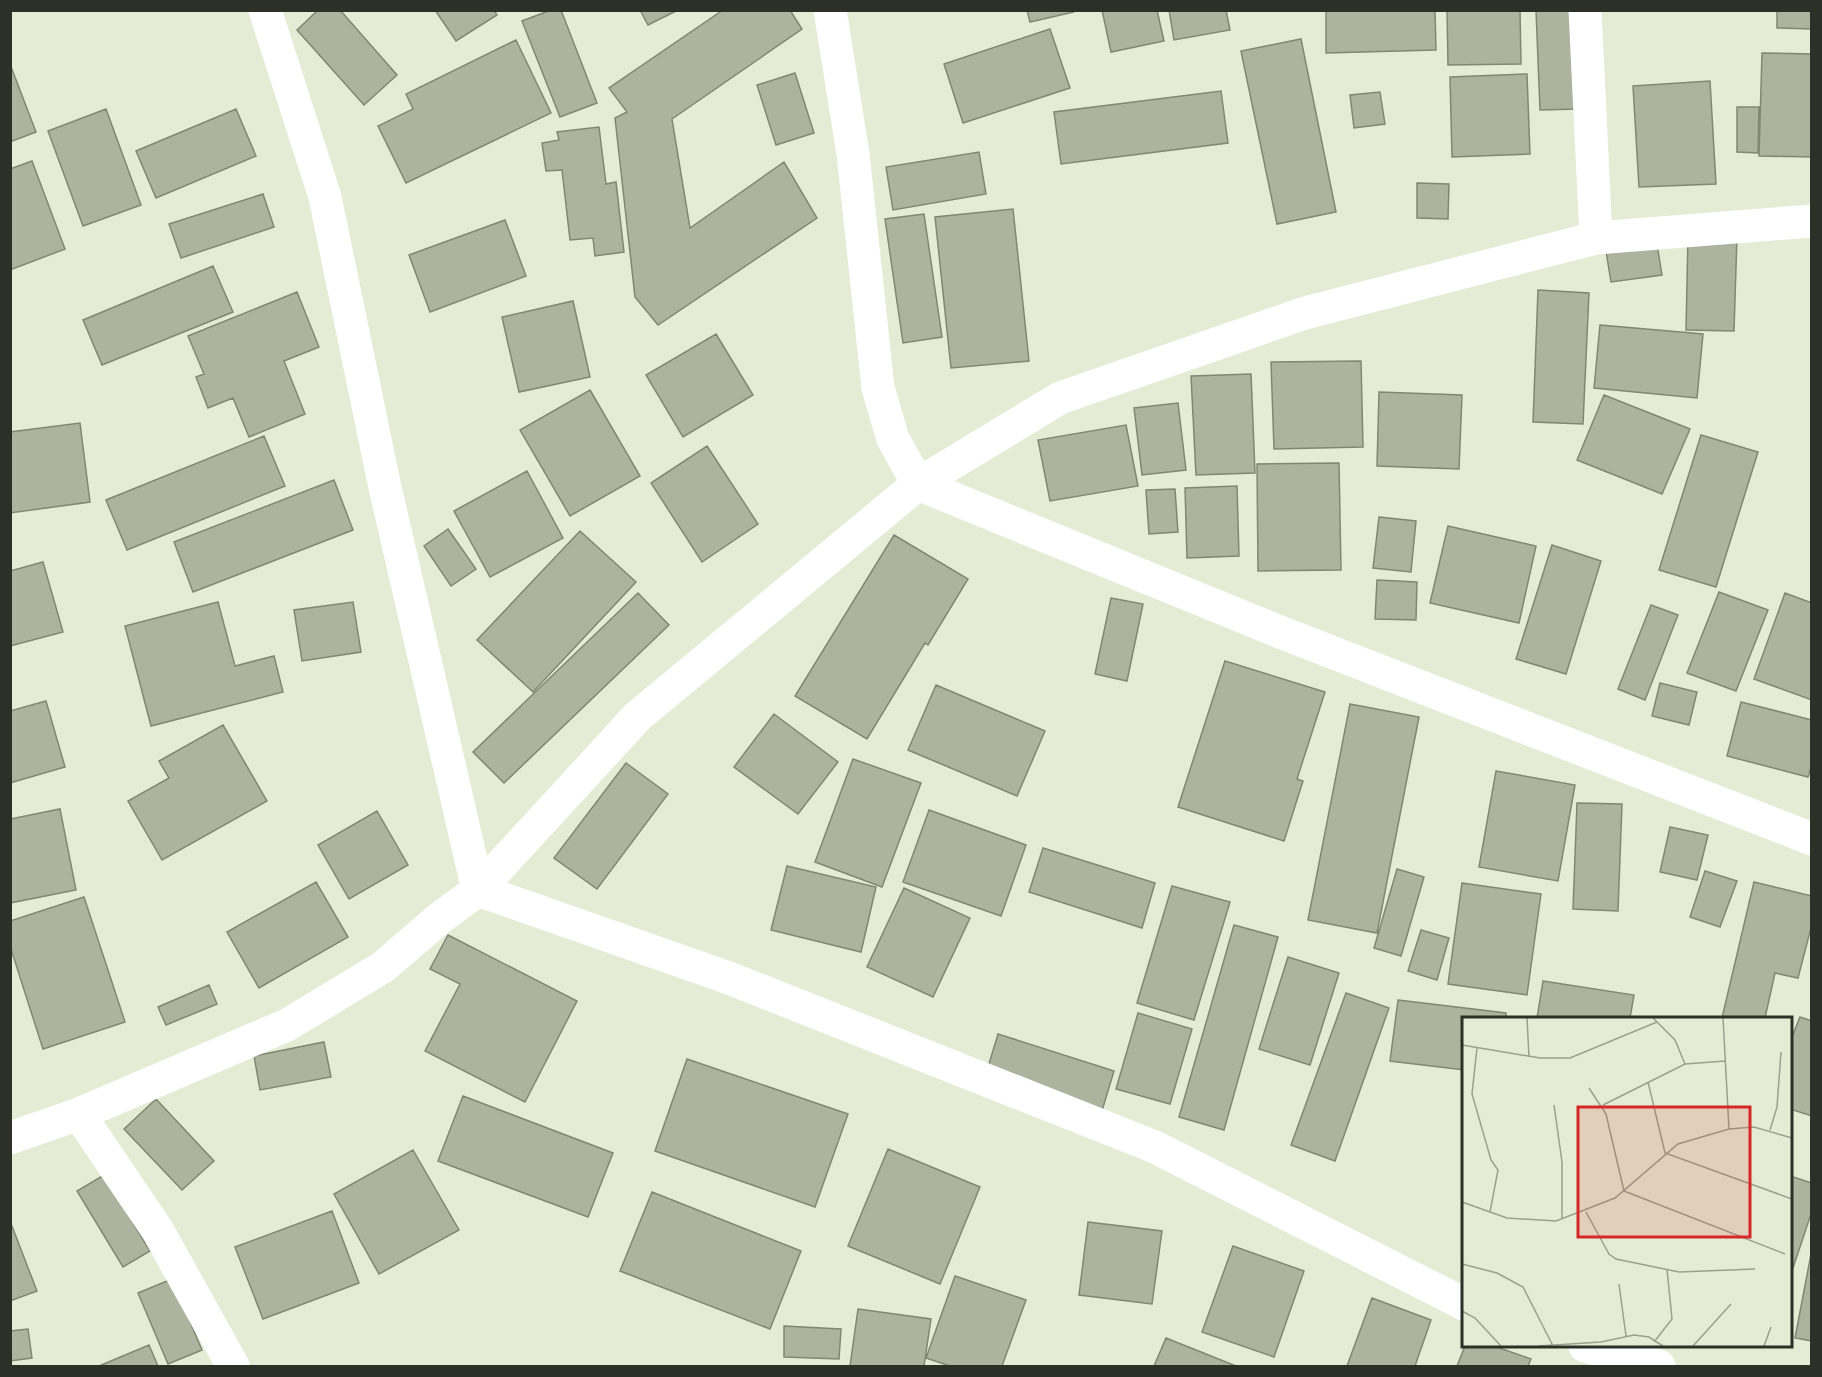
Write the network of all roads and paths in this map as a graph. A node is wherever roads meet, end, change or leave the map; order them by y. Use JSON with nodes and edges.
{"nodes":[{"id":1,"x":265,"y":10,"type":"edge"},
{"id":2,"x":830,"y":10,"type":"edge"},
{"id":3,"x":1585,"y":10,"type":"edge"},
{"id":4,"x":1812,"y":221,"type":"edge"},
{"id":5,"x":1596,"y":238,"type":"junction"},
{"id":6,"x":918,"y":484,"type":"junction"},
{"id":7,"x":1812,"y":838,"type":"edge"},
{"id":8,"x":478,"y":890,"type":"junction"},
{"id":9,"x":79,"y":1114,"type":"junction"},
{"id":10,"x":10,"y":1138,"type":"edge"},
{"id":11,"x":1462,"y":1303,"type":"edge"},
{"id":12,"x":1589,"y":1347,"type":"edge"},
{"id":13,"x":233,"y":1366,"type":"edge"},
{"id":14,"x":1659,"y":1366,"type":"edge"}],
"edges":[{"from":1,"to":8,"type":"street"},
{"from":2,"to":6,"type":"street"},
{"from":3,"to":5,"type":"street"},
{"from":4,"to":5,"type":"street"},
{"from":5,"to":6,"type":"street"},
{"from":6,"to":7,"type":"street"},
{"from":6,"to":8,"type":"street"},
{"from":8,"to":9,"type":"street"},
{"from":8,"to":11,"type":"street"},
{"from":9,"to":10,"type":"street"},
{"from":9,"to":13,"type":"street"},
{"from":12,"to":14,"type":"street"}]}
